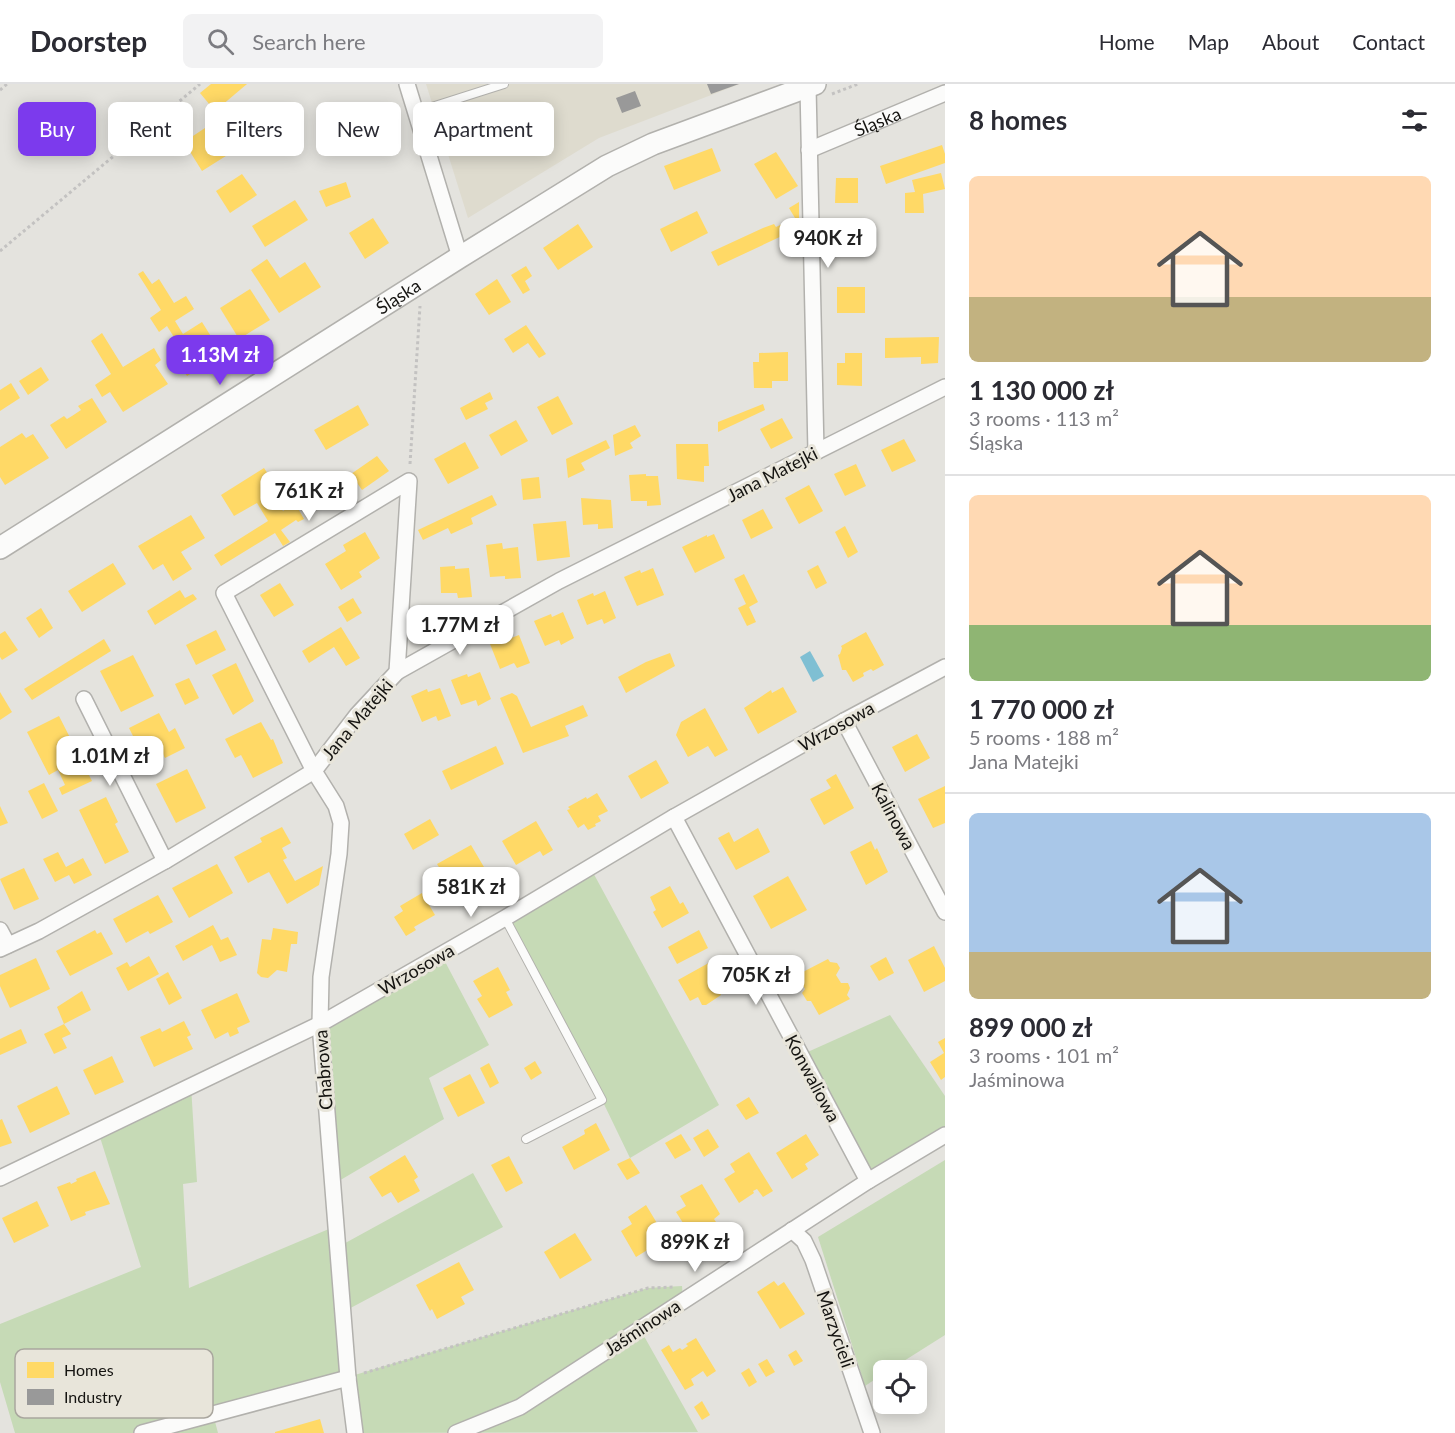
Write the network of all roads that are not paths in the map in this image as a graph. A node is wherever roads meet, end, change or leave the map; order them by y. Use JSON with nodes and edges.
{"nodes":[{"id":1,"x":407,"y":84,"type":"edge"},
{"id":2,"x":504,"y":84,"type":"edge"},
{"id":3,"x":811,"y":85,"type":"edge"},
{"id":4,"x":945,"y":93,"type":"edge"},
{"id":5,"x":447,"y":102,"type":"edge"},
{"id":6,"x":413,"y":103,"type":"edge"},
{"id":7,"x":809,"y":150,"type":"junction"},
{"id":8,"x":429,"y":156,"type":"edge"},
{"id":9,"x":460,"y":256,"type":"junction"},
{"id":10,"x":945,"y":387,"type":"edge"},
{"id":11,"x":816,"y":452,"type":"junction"},
{"id":12,"x":0,"y":548,"type":"edge"},
{"id":13,"x":945,"y":667,"type":"edge"},
{"id":14,"x":397,"y":672,"type":"junction"},
{"id":15,"x":84,"y":699,"type":"dead end"},
{"id":16,"x":844,"y":721,"type":"junction"},
{"id":17,"x":314,"y":771,"type":"junction"},
{"id":18,"x":674,"y":817,"type":"junction"},
{"id":19,"x":165,"y":861,"type":"junction"},
{"id":20,"x":945,"y":912,"type":"edge"},
{"id":21,"x":505,"y":918,"type":"junction"},
{"id":22,"x":0,"y":930,"type":"edge"},
{"id":23,"x":4,"y":947,"type":"edge"},
{"id":24,"x":320,"y":1024,"type":"junction"},
{"id":25,"x":945,"y":1135,"type":"edge"},
{"id":26,"x":526,"y":1138,"type":"dead end"},
{"id":27,"x":0,"y":1178,"type":"edge"},
{"id":28,"x":868,"y":1181,"type":"junction"},
{"id":29,"x":792,"y":1230,"type":"junction"},
{"id":30,"x":348,"y":1378,"type":"junction"},
{"id":31,"x":213,"y":1414,"type":"edge"},
{"id":32,"x":198,"y":1418,"type":"edge"},
{"id":33,"x":142,"y":1433,"type":"edge"},
{"id":34,"x":355,"y":1433,"type":"edge"},
{"id":35,"x":456,"y":1433,"type":"edge"},
{"id":36,"x":872,"y":1433,"type":"edge"}],
"edges":[{"from":1,"to":6,"type":"street"},
{"from":2,"to":5,"type":"lane"},
{"from":3,"to":7,"type":"street"},
{"from":3,"to":9,"type":"street","name":"Śląska"},
{"from":4,"to":7,"type":"street","name":"Śląska"},
{"from":7,"to":11,"type":"street"},
{"from":8,"to":9,"type":"street"},
{"from":9,"to":12,"type":"street","name":"Śląska"},
{"from":10,"to":11,"type":"street","name":"Jana Matejki"},
{"from":11,"to":14,"type":"street","name":"Jana Matejki"},
{"from":13,"to":16,"type":"street","name":"Wrzosowa"},
{"from":14,"to":17,"type":"street","name":"Jana Matejki"},
{"from":14,"to":17,"type":"street","name":"Chabrowa"},
{"from":15,"to":19,"type":"street"},
{"from":16,"to":18,"type":"street","name":"Wrzosowa"},
{"from":16,"to":20,"type":"street","name":"Kalinowa"},
{"from":17,"to":19,"type":"street","name":"Jana Matejki"},
{"from":17,"to":24,"type":"street","name":"Chabrowa"},
{"from":18,"to":21,"type":"street","name":"Wrzosowa"},
{"from":18,"to":28,"type":"street","name":"Konwaliowa"},
{"from":19,"to":23,"type":"street","name":"Jana Matejki"},
{"from":21,"to":24,"type":"street","name":"Wrzosowa"},
{"from":21,"to":26,"type":"lane"},
{"from":22,"to":23,"type":"street"},
{"from":24,"to":27,"type":"street","name":"Wrzosowa"},
{"from":24,"to":30,"type":"street","name":"Chabrowa"},
{"from":25,"to":28,"type":"street","name":"Jaśminowa"},
{"from":28,"to":29,"type":"street","name":"Jaśminowa"},
{"from":29,"to":35,"type":"street","name":"Jaśminowa"},
{"from":29,"to":36,"type":"street","name":"Marzycieli"},
{"from":30,"to":31,"type":"street"},
{"from":30,"to":34,"type":"street"},
{"from":32,"to":33,"type":"street"}]}
